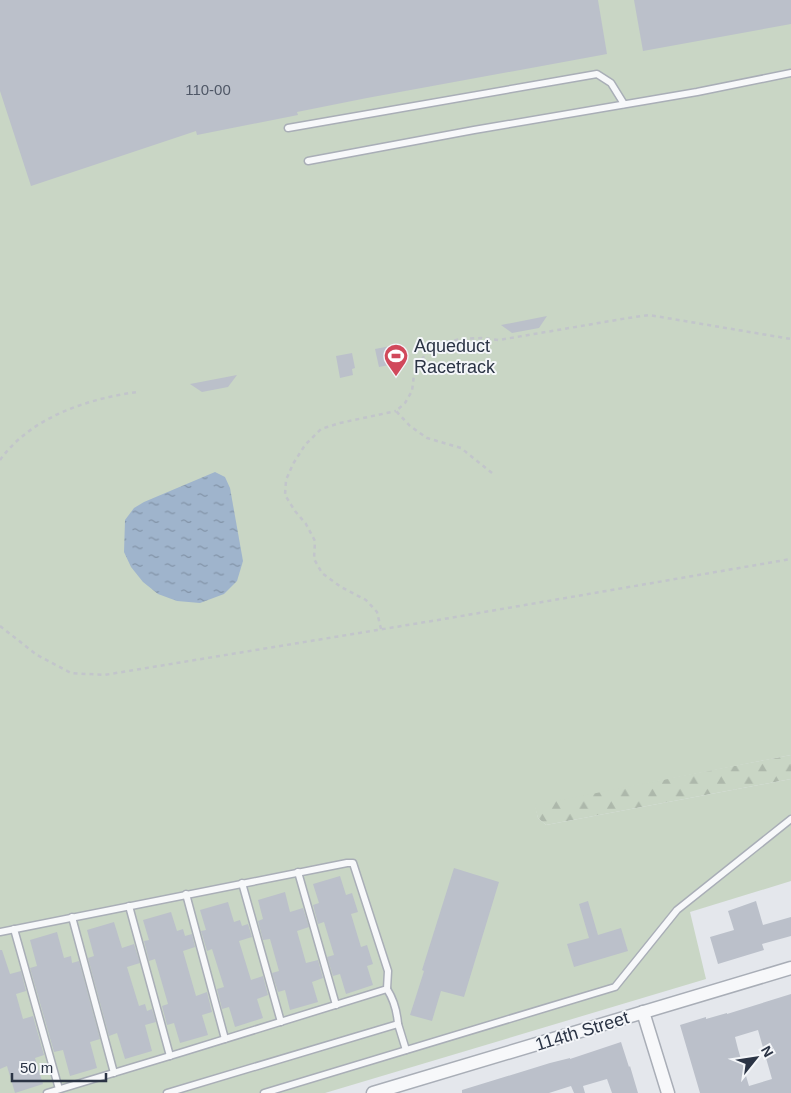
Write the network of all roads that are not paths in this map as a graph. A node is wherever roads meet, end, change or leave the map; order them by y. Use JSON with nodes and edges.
{"nodes":[{"id":1,"x":791,"y":73,"type":"edge"},
{"id":2,"x":624,"y":104,"type":"junction"},
{"id":3,"x":288,"y":128,"type":"dead end"},
{"id":4,"x":308,"y":161,"type":"dead end"},
{"id":5,"x":791,"y":819,"type":"edge"},
{"id":6,"x":298,"y":872,"type":"junction"},
{"id":7,"x":242,"y":883,"type":"junction"},
{"id":8,"x":186,"y":894,"type":"junction"},
{"id":9,"x":129,"y":906,"type":"junction"},
{"id":10,"x":72,"y":917,"type":"junction"},
{"id":11,"x":14,"y":929,"type":"junction"},
{"id":12,"x":0,"y":932,"type":"edge"},
{"id":13,"x":791,"y":968,"type":"edge"},
{"id":14,"x":387,"y":989,"type":"junction"},
{"id":15,"x":336,"y":1005,"type":"junction"},
{"id":16,"x":643,"y":1012,"type":"junction"},
{"id":17,"x":281,"y":1022,"type":"junction"},
{"id":18,"x":398,"y":1024,"type":"junction"},
{"id":19,"x":225,"y":1039,"type":"junction"},
{"id":20,"x":406,"y":1050,"type":"junction"},
{"id":21,"x":170,"y":1056,"type":"junction"},
{"id":22,"x":114,"y":1073,"type":"junction"},
{"id":23,"x":59,"y":1089,"type":"junction"},
{"id":24,"x":47,"y":1093,"type":"edge"},
{"id":25,"x":167,"y":1093,"type":"edge"},
{"id":26,"x":264,"y":1093,"type":"edge"},
{"id":27,"x":373,"y":1093,"type":"edge"},
{"id":28,"x":668,"y":1093,"type":"edge"}],
"edges":[{"from":1,"to":2,"type":"lane"},
{"from":2,"to":3,"type":"lane"},
{"from":2,"to":4,"type":"lane"},
{"from":5,"to":20,"type":"lane"},
{"from":6,"to":7,"type":"lane"},
{"from":6,"to":14,"type":"lane"},
{"from":6,"to":15,"type":"lane"},
{"from":7,"to":8,"type":"lane"},
{"from":7,"to":17,"type":"lane"},
{"from":8,"to":9,"type":"lane"},
{"from":8,"to":19,"type":"lane"},
{"from":9,"to":10,"type":"lane"},
{"from":9,"to":21,"type":"lane"},
{"from":10,"to":11,"type":"lane"},
{"from":10,"to":22,"type":"lane"},
{"from":11,"to":12,"type":"lane"},
{"from":11,"to":23,"type":"lane"},
{"from":13,"to":16,"type":"street","name":"114th Street"},
{"from":14,"to":15,"type":"lane"},
{"from":14,"to":18,"type":"lane"},
{"from":15,"to":17,"type":"lane"},
{"from":16,"to":27,"type":"street","name":"114th Street"},
{"from":16,"to":28,"type":"street"},
{"from":17,"to":19,"type":"lane"},
{"from":18,"to":20,"type":"lane"},
{"from":18,"to":25,"type":"lane"},
{"from":19,"to":21,"type":"lane"},
{"from":20,"to":26,"type":"lane"},
{"from":21,"to":22,"type":"lane"},
{"from":22,"to":23,"type":"lane"},
{"from":23,"to":24,"type":"lane"}]}
